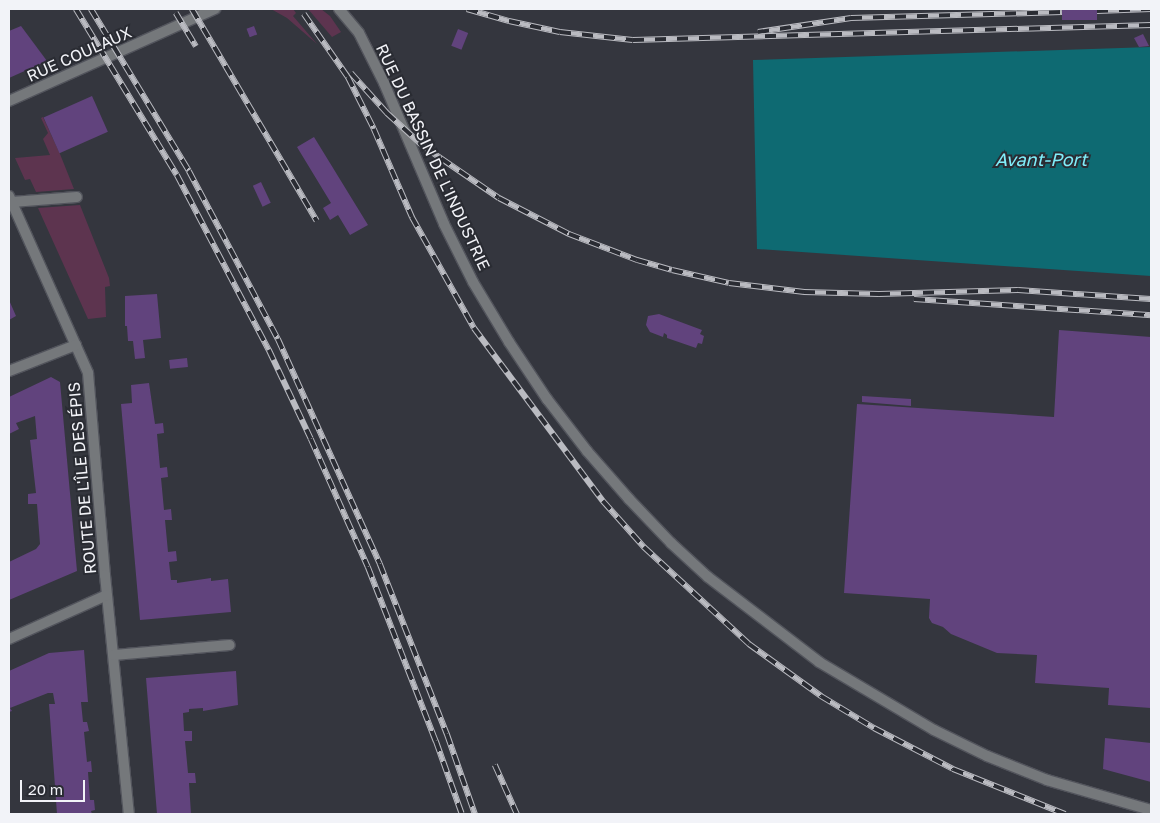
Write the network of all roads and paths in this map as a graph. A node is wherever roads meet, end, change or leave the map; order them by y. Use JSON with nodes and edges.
{"nodes":[{"id":1,"x":215,"y":9,"type":"edge"},
{"id":2,"x":339,"y":9,"type":"edge"},
{"id":3,"x":9,"y":101,"type":"edge"},
{"id":4,"x":77,"y":197,"type":"dead end"},
{"id":5,"x":10,"y":199,"type":"edge"},
{"id":6,"x":76,"y":345,"type":"junction"},
{"id":7,"x":9,"y":371,"type":"edge"},
{"id":8,"x":107,"y":594,"type":"junction"},
{"id":9,"x":9,"y":639,"type":"edge"},
{"id":10,"x":230,"y":645,"type":"dead end"},
{"id":11,"x":114,"y":655,"type":"junction"},
{"id":12,"x":1151,"y":810,"type":"edge"},
{"id":13,"x":129,"y":814,"type":"edge"}],
"edges":[{"from":1,"to":3,"type":"street","name":"RUE COULAUX"},
{"from":2,"to":12,"type":"street","name":"RUE DU BASSIN DE L'INDUSTRIE"},
{"from":4,"to":5,"type":"street"},
{"from":5,"to":6,"type":"street","name":"ROUTE DE L'ÎLE DES ÉPIS"},
{"from":6,"to":7,"type":"street"},
{"from":6,"to":8,"type":"street","name":"ROUTE DE L'ÎLE DES ÉPIS"},
{"from":8,"to":9,"type":"street"},
{"from":8,"to":11,"type":"street","name":"ROUTE DE L'ÎLE DES ÉPIS"},
{"from":10,"to":11,"type":"street"},
{"from":11,"to":13,"type":"street","name":"ROUTE DE L'ÎLE DES ÉPIS"}]}
